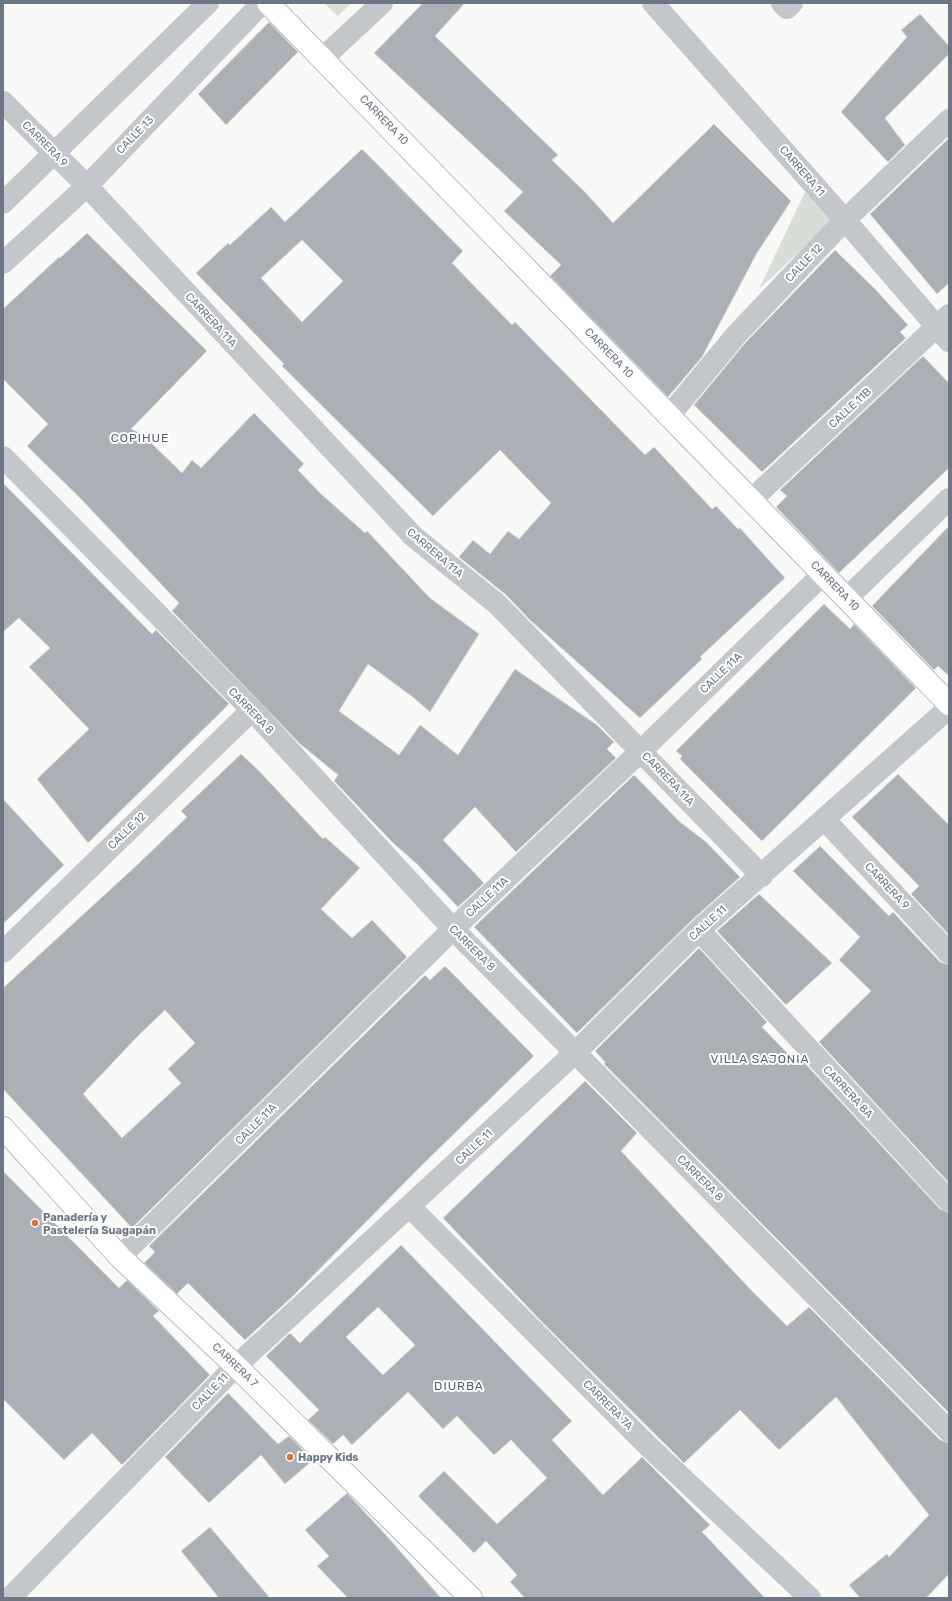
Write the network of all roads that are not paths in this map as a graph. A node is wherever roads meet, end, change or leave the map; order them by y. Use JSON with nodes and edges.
{"nodes":[{"id":1,"x":208,"y":3,"type":"edge"},
{"id":2,"x":262,"y":3,"type":"edge"},
{"id":3,"x":268,"y":3,"type":"edge"},
{"id":4,"x":382,"y":3,"type":"edge"},
{"id":5,"x":653,"y":3,"type":"edge"},
{"id":6,"x":782,"y":3,"type":"edge"},
{"id":7,"x":792,"y":3,"type":"edge"},
{"id":8,"x":323,"y":58,"type":"junction"},
{"id":9,"x":3,"y":102,"type":"edge"},
{"id":10,"x":949,"y":120,"type":"edge"},
{"id":11,"x":55,"y":154,"type":"junction"},
{"id":12,"x":86,"y":186,"type":"junction"},
{"id":13,"x":3,"y":203,"type":"edge"},
{"id":14,"x":845,"y":220,"type":"junction"},
{"id":15,"x":3,"y":263,"type":"edge"},
{"id":16,"x":945,"y":328,"type":"edge"},
{"id":17,"x":669,"y":416,"type":"junction"},
{"id":18,"x":3,"y":457,"type":"edge"},
{"id":19,"x":949,"y":499,"type":"edge"},
{"id":20,"x":751,"y":500,"type":"junction"},
{"id":21,"x":823,"y":574,"type":"junction"},
{"id":22,"x":847,"y":598,"type":"junction"},
{"id":23,"x":949,"y":704,"type":"edge"},
{"id":24,"x":949,"y":708,"type":"edge"},
{"id":25,"x":252,"y":710,"type":"junction"},
{"id":26,"x":641,"y":751,"type":"junction"},
{"id":27,"x":824,"y":819,"type":"junction"},
{"id":28,"x":762,"y":876,"type":"junction"},
{"id":29,"x":453,"y":929,"type":"junction"},
{"id":30,"x":699,"y":930,"type":"junction"},
{"id":31,"x":3,"y":952,"type":"edge"},
{"id":32,"x":949,"y":953,"type":"edge"},
{"id":33,"x":576,"y":1052,"type":"junction"},
{"id":34,"x":3,"y":1128,"type":"edge"},
{"id":35,"x":949,"y":1201,"type":"edge"},
{"id":36,"x":410,"y":1207,"type":"junction"},
{"id":37,"x":120,"y":1257,"type":"junction"},
{"id":38,"x":236,"y":1366,"type":"junction"},
{"id":39,"x":949,"y":1431,"type":"edge"},
{"id":40,"x":10,"y":1598,"type":"edge"},
{"id":41,"x":471,"y":1598,"type":"edge"},
{"id":42,"x":810,"y":1598,"type":"edge"}],
"edges":[{"from":1,"to":11,"type":"street"},
{"from":2,"to":12,"type":"street","name":"CALLE 13"},
{"from":3,"to":8,"type":"street","name":"CARRERA 10"},
{"from":4,"to":8,"type":"street"},
{"from":5,"to":14,"type":"street","name":"CARRERA 11"},
{"from":6,"to":7,"type":"street"},
{"from":8,"to":17,"type":"street","name":"CARRERA 10"},
{"from":9,"to":11,"type":"street","name":"CARRERA 9"},
{"from":10,"to":14,"type":"street","name":"CALLE 12"},
{"from":11,"to":12,"type":"street","name":"CARRERA 9"},
{"from":11,"to":13,"type":"street"},
{"from":12,"to":15,"type":"street","name":"CALLE 13"},
{"from":12,"to":26,"type":"street","name":"CARRERA 11A"},
{"from":14,"to":16,"type":"street","name":"CARRERA 11"},
{"from":14,"to":17,"type":"street","name":"CALLE 12"},
{"from":16,"to":20,"type":"street","name":"CALLE 11B"},
{"from":17,"to":20,"type":"street","name":"CARRERA 10"},
{"from":18,"to":25,"type":"street","name":"CARRERA 8"},
{"from":19,"to":22,"type":"street"},
{"from":20,"to":21,"type":"street","name":"CARRERA 10"},
{"from":21,"to":22,"type":"street","name":"CARRERA 10"},
{"from":21,"to":26,"type":"street","name":"CALLE 11A"},
{"from":22,"to":23,"type":"street","name":"CARRERA 10"},
{"from":24,"to":27,"type":"street","name":"CALLE 11"},
{"from":25,"to":29,"type":"street","name":"CARRERA 8"},
{"from":25,"to":31,"type":"street","name":"CALLE 12"},
{"from":26,"to":28,"type":"street","name":"CARRERA 11A"},
{"from":26,"to":29,"type":"street","name":"CALLE 11A"},
{"from":27,"to":28,"type":"street","name":"CALLE 11"},
{"from":27,"to":32,"type":"street","name":"CARRERA 9"},
{"from":28,"to":30,"type":"street","name":"CALLE 11"},
{"from":29,"to":33,"type":"street","name":"CARRERA 8"},
{"from":29,"to":37,"type":"street","name":"CALLE 11A"},
{"from":30,"to":33,"type":"street","name":"CALLE 11"},
{"from":30,"to":35,"type":"street","name":"CARRERA 8A"},
{"from":33,"to":36,"type":"street","name":"CALLE 11"},
{"from":33,"to":39,"type":"street","name":"CARRERA 8"},
{"from":34,"to":37,"type":"street","name":"CARRERA 7"},
{"from":36,"to":38,"type":"street","name":"CALLE 11"},
{"from":36,"to":42,"type":"street","name":"CARRERA 7A"},
{"from":37,"to":38,"type":"street","name":"CARRERA 7"},
{"from":38,"to":40,"type":"street","name":"CALLE 11"},
{"from":38,"to":41,"type":"street","name":"CARRERA 7"}]}
